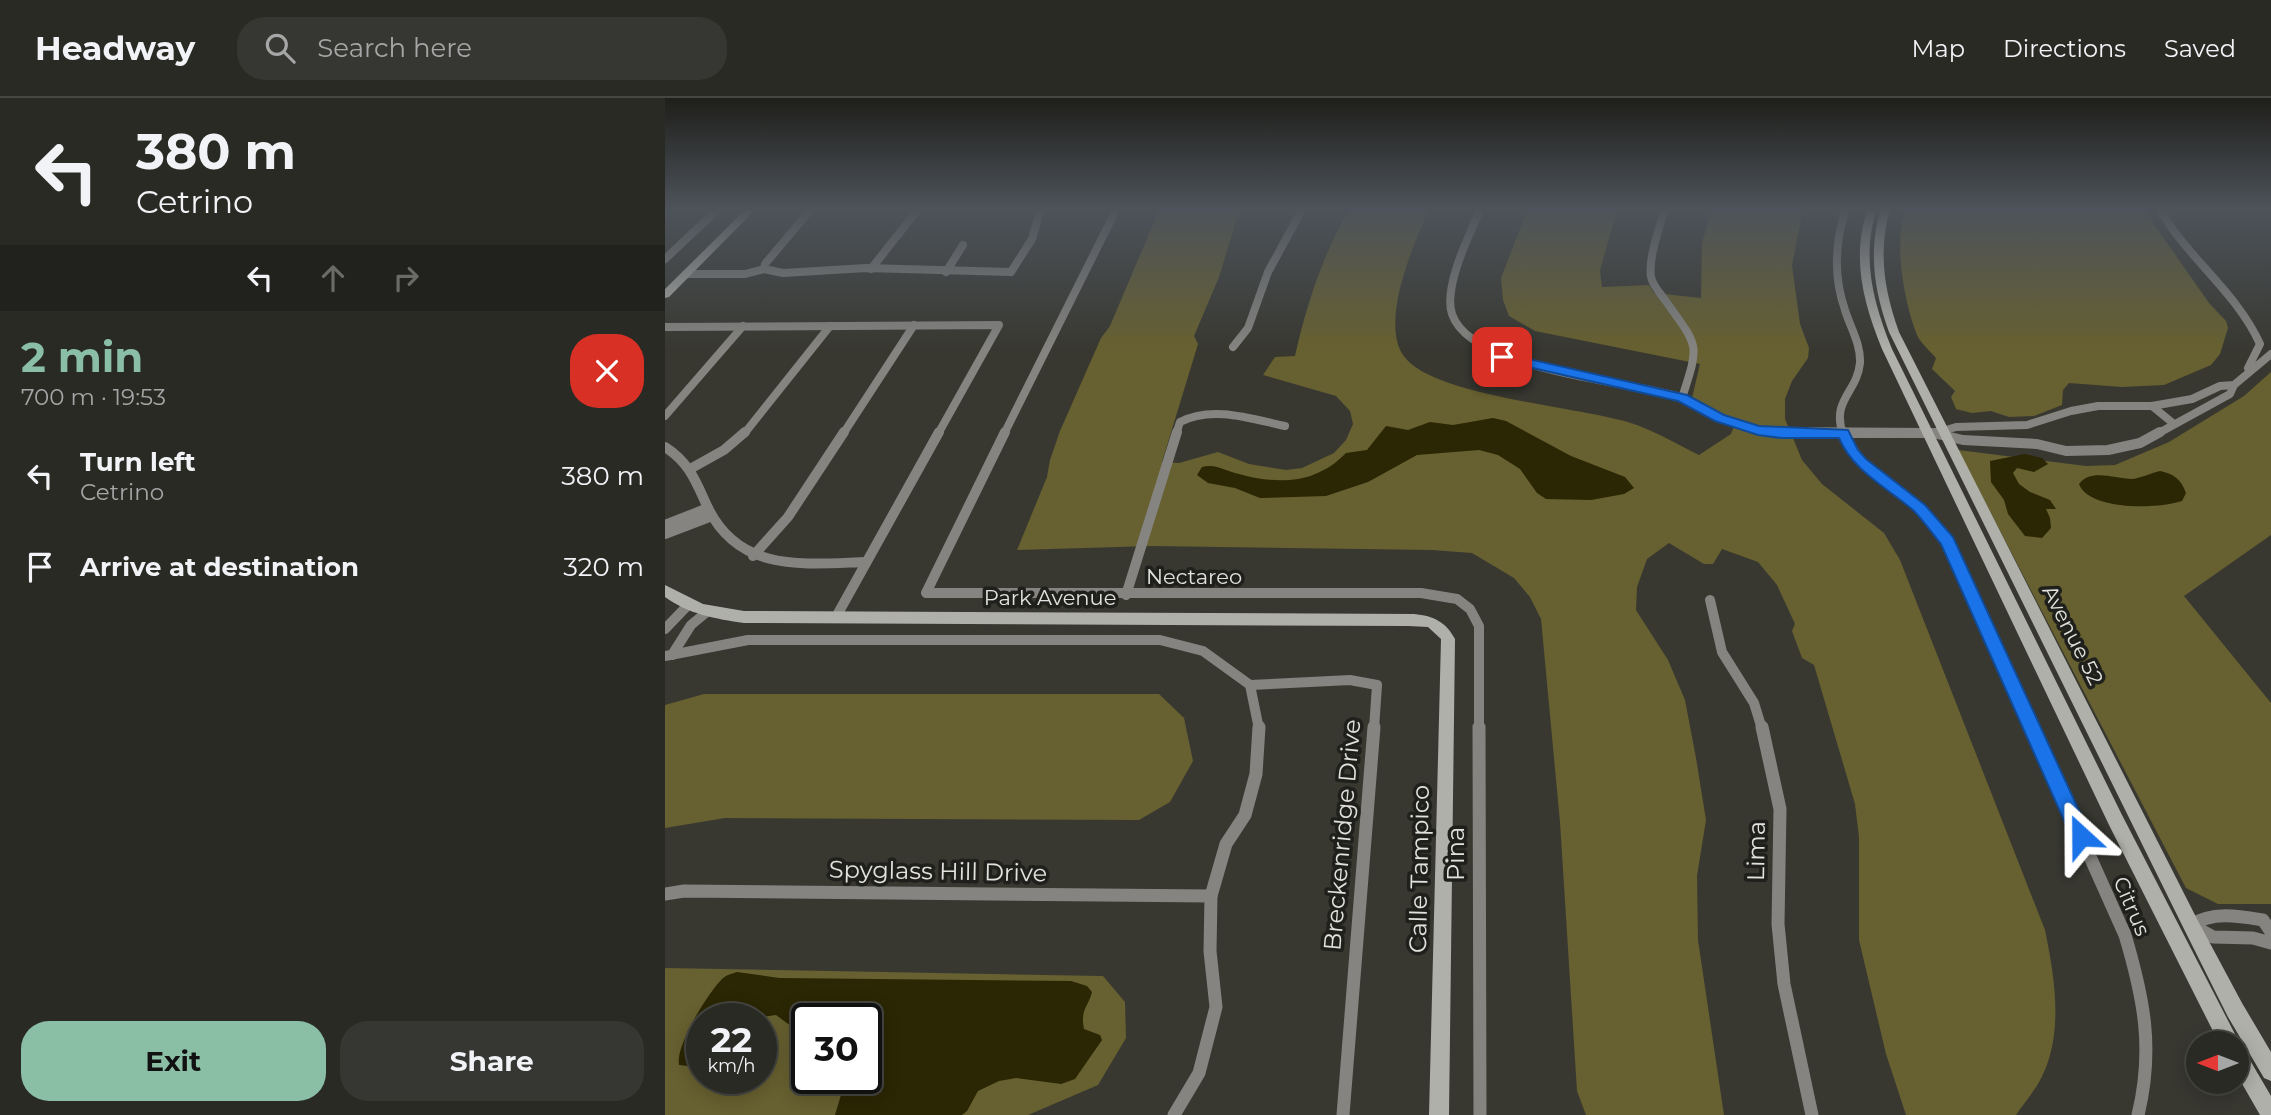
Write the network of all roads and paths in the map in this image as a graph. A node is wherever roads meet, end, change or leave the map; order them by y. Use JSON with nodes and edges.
{"nodes":[{"id":1,"x":694,"y":255,"type":"edge"},
{"id":2,"x":705,"y":255,"type":"edge"},
{"id":3,"x":772,"y":255,"type":"edge"},
{"id":4,"x":886,"y":255,"type":"edge"},
{"id":5,"x":956,"y":255,"type":"edge"},
{"id":6,"x":1022,"y":255,"type":"edge"},
{"id":7,"x":1094,"y":255,"type":"edge"},
{"id":8,"x":1277,"y":255,"type":"edge"},
{"id":9,"x":1462,"y":255,"type":"edge"},
{"id":10,"x":1654,"y":255,"type":"edge"},
{"id":11,"x":1836,"y":255,"type":"edge"},
{"id":12,"x":1864,"y":255,"type":"edge"},
{"id":13,"x":1877,"y":255,"type":"edge"},
{"id":14,"x":2191,"y":255,"type":"edge"},
{"id":15,"x":764,"y":269,"type":"junction"},
{"id":16,"x":875,"y":269,"type":"junction"},
{"id":17,"x":946,"y":271,"type":"junction"},
{"id":18,"x":686,"y":274,"type":"junction"},
{"id":19,"x":665,"y":284,"type":"edge"},
{"id":20,"x":665,"y":295,"type":"edge"},
{"id":21,"x":914,"y":325,"type":"junction"},
{"id":22,"x":743,"y":326,"type":"junction"},
{"id":23,"x":830,"y":326,"type":"junction"},
{"id":24,"x":665,"y":327,"type":"edge"},
{"id":25,"x":1233,"y":347,"type":"dead end"},
{"id":26,"x":2271,"y":354,"type":"edge"},
{"id":27,"x":2237,"y":382,"type":"junction"},
{"id":28,"x":1682,"y":398,"type":"junction"},
{"id":29,"x":2152,"y":406,"type":"junction"},
{"id":30,"x":665,"y":416,"type":"edge"},
{"id":31,"x":2174,"y":424,"type":"junction"},
{"id":32,"x":2027,"y":425,"type":"junction"},
{"id":33,"x":1285,"y":426,"type":"dead end"},
{"id":34,"x":1992,"y":426,"type":"junction"},
{"id":35,"x":1844,"y":433,"type":"junction"},
{"id":36,"x":1938,"y":433,"type":"junction"},
{"id":37,"x":2001,"y":442,"type":"junction"},
{"id":38,"x":2037,"y":444,"type":"junction"},
{"id":39,"x":665,"y":447,"type":"edge"},
{"id":40,"x":691,"y":470,"type":"junction"},
{"id":41,"x":710,"y":512,"type":"junction"},
{"id":42,"x":665,"y":525,"type":"edge"},
{"id":43,"x":665,"y":534,"type":"edge"},
{"id":44,"x":753,"y":556,"type":"junction"},
{"id":45,"x":866,"y":562,"type":"junction"},
{"id":46,"x":665,"y":590,"type":"edge"},
{"id":47,"x":1126,"y":595,"type":"junction"},
{"id":48,"x":1710,"y":600,"type":"dead end"},
{"id":49,"x":1460,"y":601,"type":"joint"},
{"id":50,"x":688,"y":605,"type":"junction"},
{"id":51,"x":708,"y":611,"type":"junction"},
{"id":52,"x":836,"y":617,"type":"junction"},
{"id":53,"x":1439,"y":626,"type":"joint"},
{"id":54,"x":665,"y":629,"type":"edge"},
{"id":55,"x":669,"y":655,"type":"edge"},
{"id":56,"x":1250,"y":685,"type":"junction"},
{"id":57,"x":665,"y":894,"type":"edge"},
{"id":58,"x":1211,"y":896,"type":"junction"},
{"id":59,"x":2191,"y":925,"type":"junction"},
{"id":60,"x":2267,"y":926,"type":"edge"},
{"id":61,"x":2271,"y":943,"type":"edge"},
{"id":62,"x":2222,"y":1031,"type":"edge"},
{"id":63,"x":2271,"y":1071,"type":"edge"},
{"id":64,"x":2249,"y":1077,"type":"edge"},
{"id":65,"x":1174,"y":1115,"type":"edge"},
{"id":66,"x":1342,"y":1115,"type":"edge"},
{"id":67,"x":1439,"y":1115,"type":"edge"},
{"id":68,"x":1480,"y":1115,"type":"edge"},
{"id":69,"x":1812,"y":1115,"type":"edge"},
{"id":70,"x":2138,"y":1115,"type":"edge"},
{"id":71,"x":2271,"y":1115,"type":"edge"}],
"edges":[{"from":1,"to":19,"type":"main road"},
{"from":2,"to":18,"type":"main road"},
{"from":3,"to":15,"type":"street"},
{"from":4,"to":16,"type":"street"},
{"from":5,"to":17,"type":"street"},
{"from":6,"to":17,"type":"street"},
{"from":7,"to":47,"type":"street","name":"Nectareo"},
{"from":8,"to":25,"type":"street"},
{"from":9,"to":28,"type":"street"},
{"from":10,"to":28,"type":"street"},
{"from":11,"to":35,"type":"street","name":"Citrus"},
{"from":12,"to":36,"type":"main road","name":"Avenue 52"},
{"from":13,"to":36,"type":"main road","name":"Avenue 52"},
{"from":14,"to":27,"type":"street"},
{"from":15,"to":16,"type":"street"},
{"from":15,"to":18,"type":"street"},
{"from":16,"to":17,"type":"street"},
{"from":18,"to":20,"type":"main road"},
{"from":21,"to":23,"type":"street"},
{"from":21,"to":44,"type":"street"},
{"from":21,"to":45,"type":"street"},
{"from":22,"to":23,"type":"street"},
{"from":22,"to":24,"type":"street"},
{"from":22,"to":30,"type":"street"},
{"from":23,"to":40,"type":"street"},
{"from":26,"to":27,"type":"street"},
{"from":27,"to":29,"type":"street"},
{"from":27,"to":31,"type":"street"},
{"from":28,"to":35,"type":"street"},
{"from":29,"to":31,"type":"street"},
{"from":29,"to":32,"type":"street"},
{"from":31,"to":38,"type":"street"},
{"from":32,"to":34,"type":"street"},
{"from":32,"to":38,"type":"street"},
{"from":33,"to":47,"type":"street"},
{"from":34,"to":36,"type":"street"},
{"from":34,"to":37,"type":"street"},
{"from":35,"to":36,"type":"street"},
{"from":35,"to":70,"type":"street","name":"Citrus"},
{"from":36,"to":37,"type":"street"},
{"from":36,"to":59,"type":"main road","name":"Avenue 52"},
{"from":36,"to":62,"type":"main road","name":"Avenue 52"},
{"from":37,"to":38,"type":"street"},
{"from":39,"to":40,"type":"street"},
{"from":40,"to":41,"type":"street"},
{"from":41,"to":42,"type":"street"},
{"from":41,"to":43,"type":"street"},
{"from":41,"to":44,"type":"street"},
{"from":44,"to":45,"type":"street"},
{"from":45,"to":52,"type":"street"},
{"from":46,"to":50,"type":"main road","name":"Park Avenue"},
{"from":47,"to":49,"type":"street","name":"Nectareo"},
{"from":48,"to":69,"type":"street","name":"Lima"},
{"from":49,"to":68,"type":"street","name":"Pina"},
{"from":50,"to":51,"type":"main road","name":"Park Avenue"},
{"from":50,"to":54,"type":"street"},
{"from":51,"to":52,"type":"main road","name":"Park Avenue"},
{"from":51,"to":55,"type":"street"},
{"from":52,"to":53,"type":"main road","name":"Park Avenue"},
{"from":53,"to":67,"type":"main road","name":"Calle Tampico"},
{"from":55,"to":56,"type":"street"},
{"from":56,"to":58,"type":"street"},
{"from":56,"to":66,"type":"street","name":"Breckenridge Drive"},
{"from":57,"to":58,"type":"street","name":"Spyglass Hill Drive"},
{"from":58,"to":65,"type":"street"},
{"from":59,"to":60,"type":"street"},
{"from":59,"to":61,"type":"street"},
{"from":59,"to":63,"type":"main road","name":"Avenue 52"},
{"from":64,"to":71,"type":"main road"}]}
